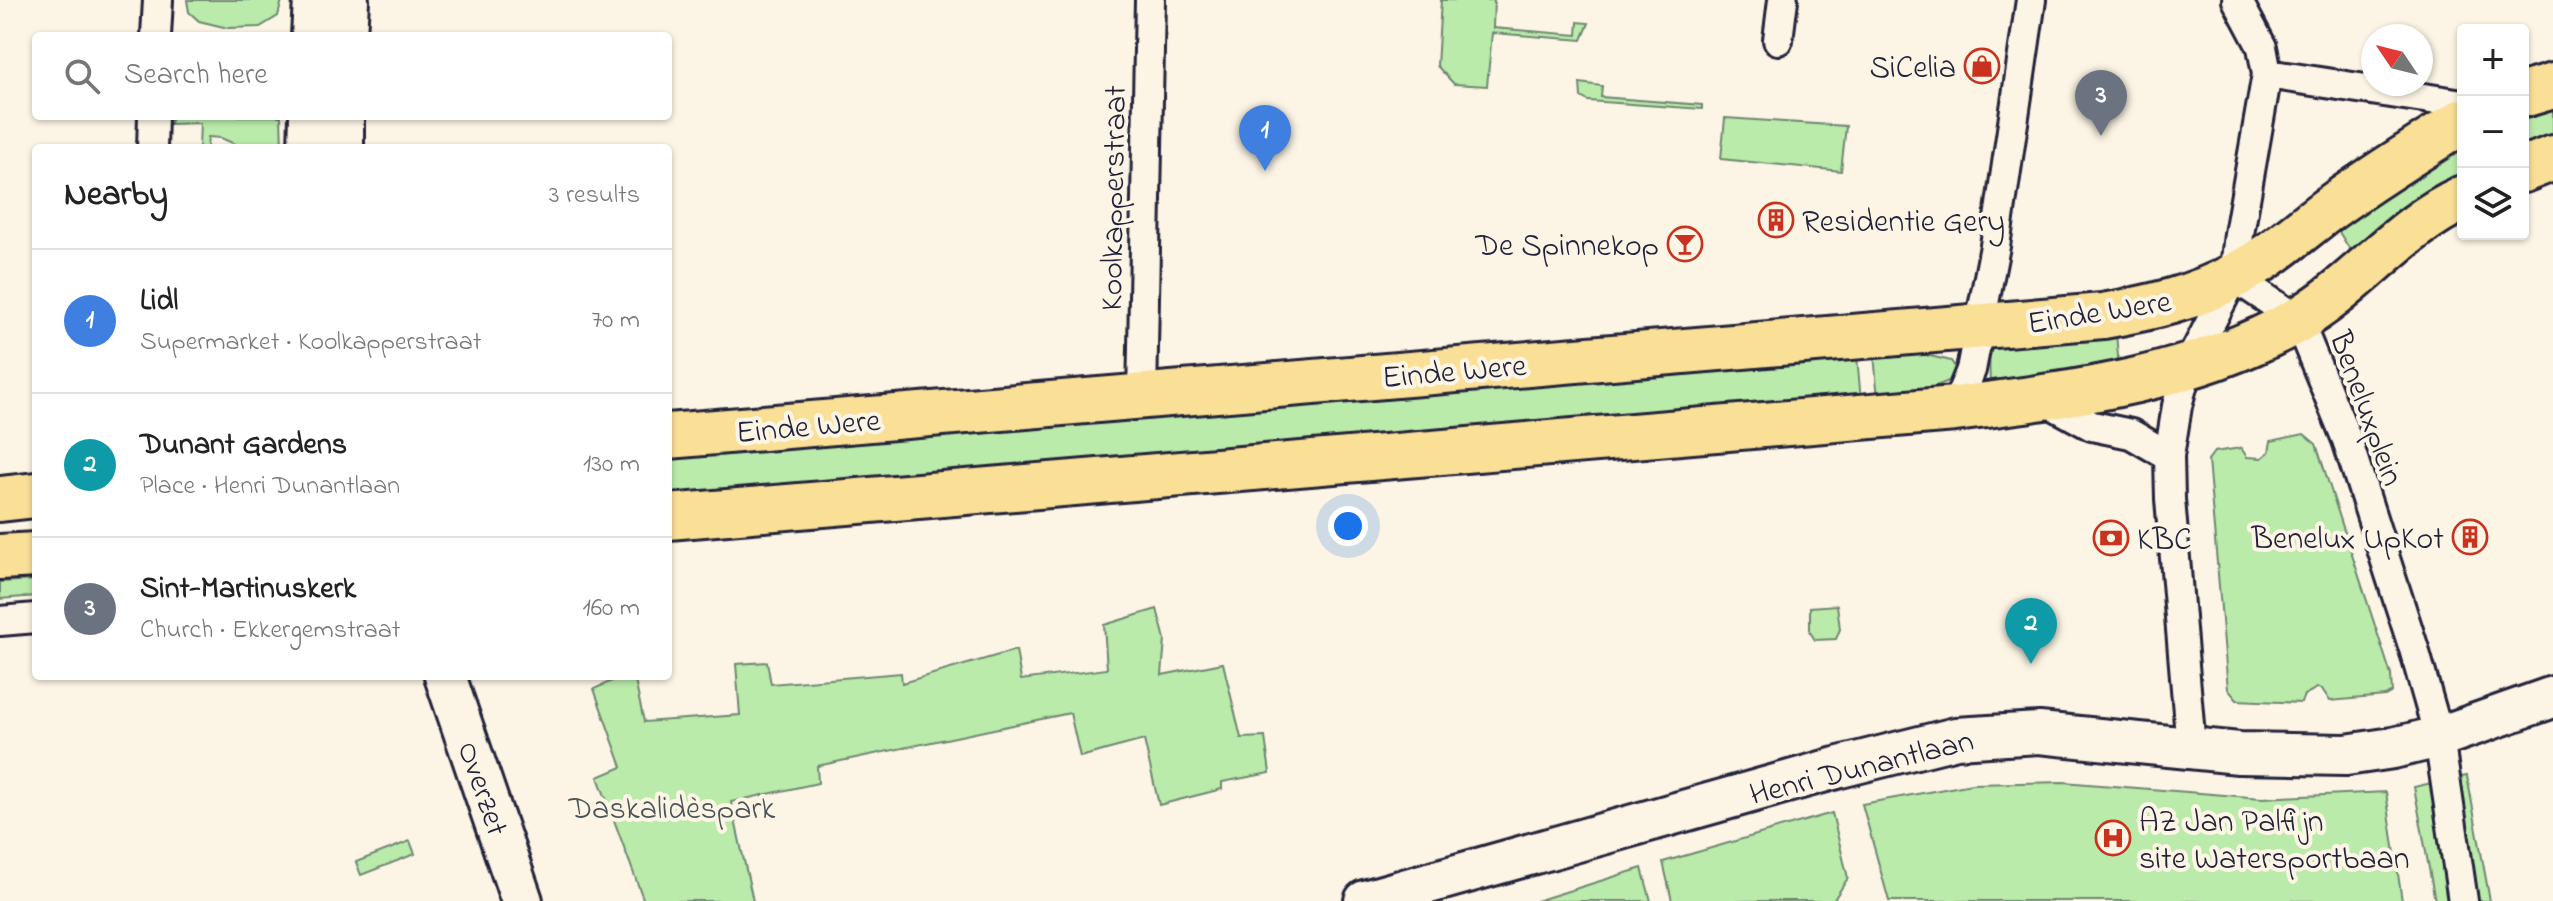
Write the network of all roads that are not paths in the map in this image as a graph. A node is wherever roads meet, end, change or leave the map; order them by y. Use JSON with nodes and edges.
{"nodes":[{"id":1,"x":158,"y":0,"type":"edge"},
{"id":2,"x":314,"y":0,"type":"edge"},
{"id":3,"x":348,"y":0,"type":"edge"},
{"id":4,"x":1150,"y":0,"type":"edge"},
{"id":5,"x":1783,"y":0,"type":"edge"},
{"id":6,"x":2031,"y":0,"type":"edge"},
{"id":7,"x":2237,"y":0,"type":"edge"},
{"id":8,"x":156,"y":32,"type":"edge"},
{"id":9,"x":312,"y":32,"type":"edge"},
{"id":10,"x":346,"y":32,"type":"edge"},
{"id":11,"x":1778,"y":40,"type":"dead end"},
{"id":12,"x":2267,"y":74,"type":"junction"},
{"id":13,"x":2553,"y":86,"type":"edge"},
{"id":14,"x":2529,"y":93,"type":"edge"},
{"id":15,"x":2457,"y":103,"type":"edge"},
{"id":16,"x":153,"y":120,"type":"edge"},
{"id":17,"x":310,"y":120,"type":"edge"},
{"id":18,"x":343,"y":120,"type":"edge"},
{"id":19,"x":2457,"y":125,"type":"edge"},
{"id":20,"x":152,"y":144,"type":"edge"},
{"id":21,"x":309,"y":144,"type":"edge"},
{"id":22,"x":343,"y":144,"type":"edge"},
{"id":23,"x":2553,"y":158,"type":"edge"},
{"id":24,"x":2528,"y":168,"type":"edge"},
{"id":25,"x":2457,"y":202,"type":"edge"},
{"id":26,"x":2234,"y":277,"type":"junction"},
{"id":27,"x":2298,"y":320,"type":"junction"},
{"id":28,"x":1979,"y":328,"type":"junction"},
{"id":29,"x":2187,"y":368,"type":"junction"},
{"id":30,"x":1142,"y":397,"type":"junction"},
{"id":31,"x":2041,"y":398,"type":"junction"},
{"id":32,"x":1955,"y":409,"type":"junction"},
{"id":33,"x":672,"y":436,"type":"edge"},
{"id":34,"x":2169,"y":456,"type":"junction"},
{"id":35,"x":32,"y":495,"type":"edge"},
{"id":36,"x":0,"y":499,"type":"edge"},
{"id":37,"x":672,"y":517,"type":"edge"},
{"id":38,"x":32,"y":555,"type":"edge"},
{"id":39,"x":0,"y":557,"type":"edge"},
{"id":40,"x":32,"y":618,"type":"edge"},
{"id":41,"x":0,"y":621,"type":"edge"},
{"id":42,"x":446,"y":680,"type":"edge"},
{"id":43,"x":2553,"y":697,"type":"edge"},
{"id":44,"x":2439,"y":737,"type":"junction"},
{"id":45,"x":2191,"y":748,"type":"junction"},
{"id":46,"x":522,"y":901,"type":"edge"},
{"id":47,"x":1365,"y":901,"type":"edge"},
{"id":48,"x":2463,"y":901,"type":"edge"}],
"edges":[{"from":1,"to":8,"type":"street"},
{"from":2,"to":9,"type":"street"},
{"from":3,"to":10,"type":"street"},
{"from":4,"to":30,"type":"street","name":"Koolkapperstraat"},
{"from":5,"to":11,"type":"street"},
{"from":6,"to":28,"type":"street"},
{"from":7,"to":12,"type":"street"},
{"from":12,"to":15,"type":"street"},
{"from":12,"to":26,"type":"street"},
{"from":13,"to":14,"type":"main road"},
{"from":16,"to":20,"type":"street"},
{"from":17,"to":21,"type":"street"},
{"from":18,"to":22,"type":"street"},
{"from":19,"to":26,"type":"main road","name":"Einde Were"},
{"from":23,"to":24,"type":"main road"},
{"from":25,"to":27,"type":"main road"},
{"from":26,"to":27,"type":"street","name":"Beneluxplein"},
{"from":26,"to":28,"type":"main road","name":"Einde Were"},
{"from":26,"to":29,"type":"street"},
{"from":27,"to":29,"type":"main road"},
{"from":27,"to":44,"type":"street","name":"Beneluxplein"},
{"from":28,"to":30,"type":"main road","name":"Einde Were"},
{"from":28,"to":32,"type":"street"},
{"from":29,"to":31,"type":"main road"},
{"from":29,"to":34,"type":"street"},
{"from":30,"to":33,"type":"main road","name":"Einde Were"},
{"from":31,"to":32,"type":"main road"},
{"from":31,"to":34,"type":"street"},
{"from":32,"to":37,"type":"main road"},
{"from":34,"to":45,"type":"street"},
{"from":35,"to":36,"type":"main road"},
{"from":38,"to":39,"type":"main road"},
{"from":40,"to":41,"type":"street"},
{"from":42,"to":46,"type":"street","name":"Overzet"},
{"from":43,"to":44,"type":"street","name":"Henri Dunantlaan"},
{"from":44,"to":45,"type":"street","name":"Henri Dunantlaan"},
{"from":44,"to":48,"type":"street","name":"Beneluxplein"},
{"from":45,"to":47,"type":"street","name":"Henri Dunantlaan"}]}
